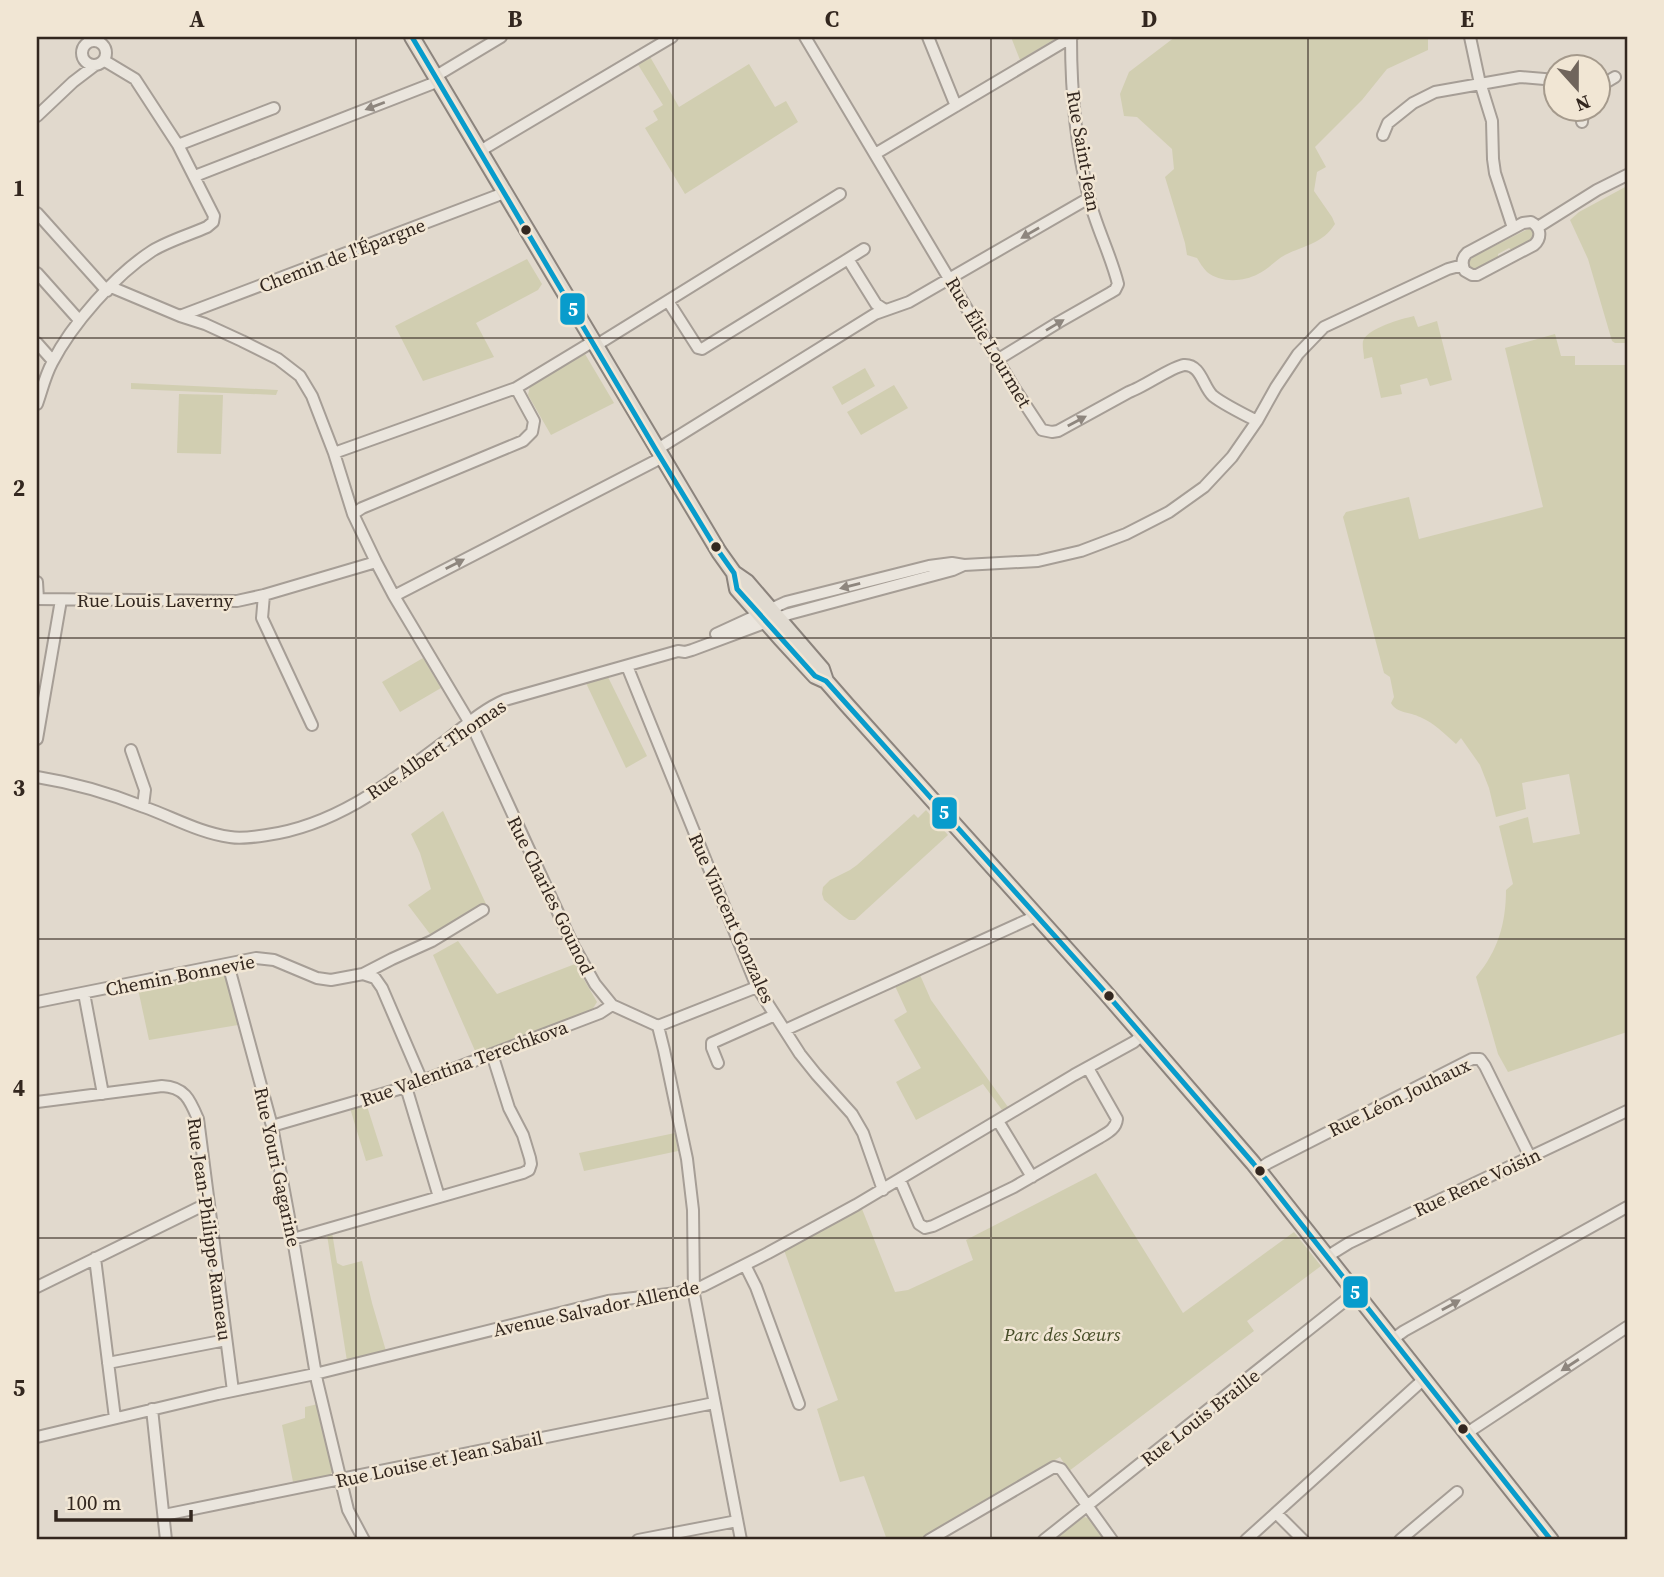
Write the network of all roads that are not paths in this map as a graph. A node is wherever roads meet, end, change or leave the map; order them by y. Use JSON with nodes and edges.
{"nodes":[{"id":1,"x":412,"y":37,"type":"edge"},
{"id":2,"x":501,"y":37,"type":"edge"},
{"id":3,"x":672,"y":37,"type":"edge"},
{"id":4,"x":806,"y":37,"type":"edge"},
{"id":5,"x":928,"y":37,"type":"edge"},
{"id":6,"x":1071,"y":37,"type":"edge"},
{"id":7,"x":1470,"y":37,"type":"edge"},
{"id":8,"x":84,"y":39,"type":"edge"},
{"id":9,"x":105,"y":61,"type":"junction"},
{"id":10,"x":94,"y":66,"type":"junction"},
{"id":11,"x":1615,"y":77,"type":"dead end"},
{"id":12,"x":437,"y":78,"type":"junction"},
{"id":13,"x":1542,"y":79,"type":"edge"},
{"id":14,"x":1612,"y":79,"type":"edge"},
{"id":15,"x":1480,"y":83,"type":"junction"},
{"id":16,"x":956,"y":106,"type":"junction"},
{"id":17,"x":274,"y":108,"type":"dead end"},
{"id":18,"x":37,"y":116,"type":"edge"},
{"id":19,"x":1383,"y":135,"type":"dead end"},
{"id":20,"x":178,"y":145,"type":"junction"},
{"id":21,"x":480,"y":151,"type":"junction"},
{"id":22,"x":875,"y":154,"type":"junction"},
{"id":23,"x":1627,"y":175,"type":"edge"},
{"id":24,"x":195,"y":176,"type":"junction"},
{"id":25,"x":504,"y":193,"type":"junction"},
{"id":26,"x":840,"y":194,"type":"dead end"},
{"id":27,"x":1090,"y":201,"type":"junction"},
{"id":28,"x":37,"y":213,"type":"edge"},
{"id":29,"x":1538,"y":227,"type":"junction"},
{"id":30,"x":1513,"y":228,"type":"junction"},
{"id":31,"x":864,"y":249,"type":"dead end"},
{"id":32,"x":848,"y":259,"type":"junction"},
{"id":33,"x":1463,"y":265,"type":"junction"},
{"id":34,"x":37,"y":273,"type":"edge"},
{"id":35,"x":950,"y":279,"type":"junction"},
{"id":36,"x":109,"y":289,"type":"junction"},
{"id":37,"x":668,"y":301,"type":"junction"},
{"id":38,"x":885,"y":310,"type":"junction"},
{"id":39,"x":180,"y":316,"type":"junction"},
{"id":40,"x":79,"y":320,"type":"junction"},
{"id":41,"x":37,"y":343,"type":"edge"},
{"id":42,"x":594,"y":344,"type":"junction"},
{"id":43,"x":998,"y":360,"type":"junction"},
{"id":44,"x":53,"y":361,"type":"junction"},
{"id":45,"x":516,"y":388,"type":"junction"},
{"id":46,"x":37,"y":404,"type":"edge"},
{"id":47,"x":1257,"y":421,"type":"junction"},
{"id":48,"x":334,"y":453,"type":"junction"},
{"id":49,"x":659,"y":454,"type":"junction"},
{"id":50,"x":354,"y":514,"type":"junction"},
{"id":51,"x":376,"y":562,"type":"junction"},
{"id":52,"x":37,"y":582,"type":"edge"},
{"id":53,"x":264,"y":595,"type":"junction"},
{"id":54,"x":394,"y":596,"type":"junction"},
{"id":55,"x":37,"y":599,"type":"edge"},
{"id":56,"x":61,"y":600,"type":"junction"},
{"id":57,"x":768,"y":616,"type":"junction"},
{"id":58,"x":626,"y":666,"type":"junction"},
{"id":59,"x":470,"y":723,"type":"junction"},
{"id":60,"x":312,"y":724,"type":"dead end"},
{"id":61,"x":37,"y":739,"type":"edge"},
{"id":62,"x":131,"y":750,"type":"dead end"},
{"id":63,"x":37,"y":777,"type":"edge"},
{"id":64,"x":144,"y":806,"type":"junction"},
{"id":65,"x":483,"y":909,"type":"dead end"},
{"id":66,"x":1036,"y":916,"type":"junction"},
{"id":67,"x":228,"y":964,"type":"junction"},
{"id":68,"x":363,"y":974,"type":"junction"},
{"id":69,"x":757,"y":987,"type":"junction"},
{"id":70,"x":84,"y":993,"type":"junction"},
{"id":71,"x":37,"y":1002,"type":"edge"},
{"id":72,"x":612,"y":1005,"type":"junction"},
{"id":73,"x":775,"y":1015,"type":"junction"},
{"id":74,"x":658,"y":1026,"type":"junction"},
{"id":75,"x":785,"y":1030,"type":"junction"},
{"id":76,"x":1142,"y":1035,"type":"junction"},
{"id":77,"x":492,"y":1054,"type":"junction"},
{"id":78,"x":718,"y":1063,"type":"dead end"},
{"id":79,"x":1088,"y":1068,"type":"junction"},
{"id":80,"x":422,"y":1081,"type":"junction"},
{"id":81,"x":406,"y":1087,"type":"junction"},
{"id":82,"x":103,"y":1094,"type":"junction"},
{"id":83,"x":37,"y":1102,"type":"edge"},
{"id":84,"x":1627,"y":1111,"type":"edge"},
{"id":85,"x":998,"y":1121,"type":"junction"},
{"id":86,"x":272,"y":1126,"type":"junction"},
{"id":87,"x":1530,"y":1157,"type":"junction"},
{"id":88,"x":1259,"y":1169,"type":"junction"},
{"id":89,"x":1032,"y":1177,"type":"junction"},
{"id":90,"x":900,"y":1180,"type":"junction"},
{"id":91,"x":883,"y":1190,"type":"junction"},
{"id":92,"x":439,"y":1197,"type":"junction"},
{"id":93,"x":208,"y":1203,"type":"junction"},
{"id":94,"x":1627,"y":1207,"type":"edge"},
{"id":95,"x":293,"y":1239,"type":"junction"},
{"id":96,"x":1328,"y":1256,"type":"junction"},
{"id":97,"x":95,"y":1258,"type":"junction"},
{"id":98,"x":745,"y":1265,"type":"junction"},
{"id":99,"x":37,"y":1287,"type":"edge"},
{"id":100,"x":693,"y":1289,"type":"junction"},
{"id":101,"x":1356,"y":1292,"type":"junction"},
{"id":102,"x":1627,"y":1327,"type":"edge"},
{"id":103,"x":1393,"y":1339,"type":"junction"},
{"id":104,"x":226,"y":1340,"type":"junction"},
{"id":105,"x":108,"y":1363,"type":"junction"},
{"id":106,"x":315,"y":1374,"type":"junction"},
{"id":107,"x":1424,"y":1379,"type":"junction"},
{"id":108,"x":233,"y":1391,"type":"junction"},
{"id":109,"x":714,"y":1403,"type":"junction"},
{"id":110,"x":799,"y":1404,"type":"dead end"},
{"id":111,"x":152,"y":1409,"type":"junction"},
{"id":112,"x":115,"y":1418,"type":"junction"},
{"id":113,"x":1467,"y":1433,"type":"junction"},
{"id":114,"x":37,"y":1437,"type":"edge"},
{"id":115,"x":340,"y":1479,"type":"junction"},
{"id":116,"x":1457,"y":1492,"type":"dead end"},
{"id":117,"x":1087,"y":1506,"type":"junction"},
{"id":118,"x":1276,"y":1513,"type":"junction"},
{"id":119,"x":164,"y":1515,"type":"junction"},
{"id":120,"x":737,"y":1521,"type":"junction"},
{"id":121,"x":948,"y":1536,"type":"edge"},
{"id":122,"x":1414,"y":1536,"type":"edge"},
{"id":123,"x":166,"y":1540,"type":"edge"},
{"id":124,"x":364,"y":1540,"type":"edge"},
{"id":125,"x":638,"y":1540,"type":"edge"},
{"id":126,"x":741,"y":1540,"type":"edge"},
{"id":127,"x":929,"y":1540,"type":"edge"},
{"id":128,"x":1044,"y":1540,"type":"edge"},
{"id":129,"x":1112,"y":1540,"type":"edge"},
{"id":130,"x":1246,"y":1540,"type":"edge"},
{"id":131,"x":1303,"y":1540,"type":"edge"},
{"id":132,"x":1400,"y":1540,"type":"edge"},
{"id":133,"x":1551,"y":1540,"type":"edge"}],
"edges":[{"from":1,"to":12,"type":"main road"},
{"from":2,"to":12,"type":"street"},
{"from":3,"to":21,"type":"street"},
{"from":4,"to":22,"type":"street","name":"Rue Élie Lourmet"},
{"from":5,"to":16,"type":"street"},
{"from":6,"to":16,"type":"street"},
{"from":6,"to":27,"type":"street","name":"Rue Saint-Jean"},
{"from":7,"to":15,"type":"street"},
{"from":8,"to":9,"type":"street"},
{"from":8,"to":10,"type":"street"},
{"from":9,"to":10,"type":"street"},
{"from":9,"to":20,"type":"street"},
{"from":10,"to":18,"type":"street"},
{"from":11,"to":14,"type":"street"},
{"from":12,"to":21,"type":"main road"},
{"from":12,"to":24,"type":"street","one_way":true},
{"from":13,"to":15,"type":"street"},
{"from":15,"to":19,"type":"street"},
{"from":15,"to":30,"type":"street"},
{"from":16,"to":22,"type":"street"},
{"from":17,"to":20,"type":"street"},
{"from":20,"to":24,"type":"street"},
{"from":21,"to":25,"type":"main road"},
{"from":22,"to":35,"type":"street","name":"Rue Élie Lourmet"},
{"from":23,"to":29,"type":"street"},
{"from":24,"to":36,"type":"street"},
{"from":25,"to":39,"type":"street","name":"Chemin de l'Épargne"},
{"from":25,"to":42,"type":"main road"},
{"from":26,"to":37,"type":"street"},
{"from":27,"to":35,"type":"street","one_way":true},
{"from":43,"to":27,"type":"street","name":"Rue Saint-Jean","one_way":true},
{"from":28,"to":36,"type":"street"},
{"from":29,"to":30,"type":"street"},
{"from":29,"to":33,"type":"street"},
{"from":30,"to":33,"type":"street"},
{"from":31,"to":32,"type":"street"},
{"from":32,"to":37,"type":"street"},
{"from":32,"to":38,"type":"street"},
{"from":33,"to":47,"type":"street","name":"Rue Albert Thomas"},
{"from":34,"to":40,"type":"street"},
{"from":35,"to":38,"type":"street"},
{"from":35,"to":43,"type":"street","name":"Rue Élie Lourmet"},
{"from":36,"to":39,"type":"street"},
{"from":36,"to":40,"type":"street"},
{"from":37,"to":42,"type":"street"},
{"from":38,"to":49,"type":"street"},
{"from":39,"to":48,"type":"street"},
{"from":40,"to":44,"type":"street"},
{"from":41,"to":44,"type":"street"},
{"from":42,"to":45,"type":"street"},
{"from":42,"to":49,"type":"main road"},
{"from":43,"to":47,"type":"street","name":"Rue Élie Lourmet","one_way":true},
{"from":44,"to":46,"type":"street"},
{"from":45,"to":48,"type":"street"},
{"from":45,"to":50,"type":"street"},
{"from":47,"to":57,"type":"street","name":"Rue Albert Thomas"},
{"from":48,"to":50,"type":"street"},
{"from":54,"to":49,"type":"street","one_way":true},
{"from":49,"to":57,"type":"main road"},
{"from":50,"to":51,"type":"street"},
{"from":51,"to":53,"type":"street","name":"Rue Louis Laverny"},
{"from":51,"to":54,"type":"street"},
{"from":52,"to":55,"type":"street"},
{"from":53,"to":56,"type":"street","name":"Rue Louis Laverny"},
{"from":53,"to":60,"type":"street"},
{"from":54,"to":59,"type":"street"},
{"from":55,"to":56,"type":"street","name":"Rue Louis Laverny"},
{"from":56,"to":61,"type":"street"},
{"from":57,"to":58,"type":"street","name":"Rue Albert Thomas"},
{"from":57,"to":66,"type":"main road"},
{"from":58,"to":59,"type":"street","name":"Rue Albert Thomas"},
{"from":58,"to":69,"type":"street","name":"Rue Vincent Gonzales"},
{"from":59,"to":64,"type":"street","name":"Rue Albert Thomas"},
{"from":59,"to":72,"type":"street","name":"Rue Charles Gounod"},
{"from":62,"to":64,"type":"street"},
{"from":63,"to":64,"type":"street","name":"Rue Albert Thomas"},
{"from":65,"to":68,"type":"street","name":"Chemin Bonnevie"},
{"from":66,"to":75,"type":"street"},
{"from":66,"to":76,"type":"main road"},
{"from":67,"to":68,"type":"street","name":"Chemin Bonnevie"},
{"from":67,"to":70,"type":"street","name":"Chemin Bonnevie"},
{"from":67,"to":86,"type":"street","name":"Rue Youri Gagarine"},
{"from":68,"to":80,"type":"street"},
{"from":69,"to":73,"type":"street","name":"Rue Vincent Gonzales"},
{"from":69,"to":74,"type":"street"},
{"from":70,"to":71,"type":"street","name":"Chemin Bonnevie"},
{"from":70,"to":82,"type":"street"},
{"from":72,"to":74,"type":"street","name":"Rue Charles Gounod"},
{"from":72,"to":77,"type":"street","name":"Rue Valentina Terechkova"},
{"from":73,"to":75,"type":"street","name":"Rue Vincent Gonzales"},
{"from":73,"to":78,"type":"street"},
{"from":74,"to":100,"type":"street"},
{"from":75,"to":91,"type":"street","name":"Rue Vincent Gonzales"},
{"from":76,"to":79,"type":"street","name":"Avenue Salvador Allende"},
{"from":76,"to":88,"type":"main road"},
{"from":77,"to":80,"type":"street","name":"Rue Valentina Terechkova"},
{"from":77,"to":92,"type":"street"},
{"from":79,"to":85,"type":"street","name":"Avenue Salvador Allende"},
{"from":79,"to":89,"type":"street"},
{"from":80,"to":81,"type":"street","name":"Rue Valentina Terechkova"},
{"from":81,"to":86,"type":"street","name":"Rue Valentina Terechkova"},
{"from":81,"to":92,"type":"street"},
{"from":82,"to":83,"type":"street","name":"Rue Jean-Philippe Rameau"},
{"from":82,"to":93,"type":"street","name":"Rue Jean-Philippe Rameau"},
{"from":84,"to":87,"type":"street","name":"Rue Rene Voisin"},
{"from":85,"to":89,"type":"street"},
{"from":85,"to":90,"type":"street","name":"Avenue Salvador Allende"},
{"from":86,"to":95,"type":"street","name":"Rue Youri Gagarine"},
{"from":87,"to":88,"type":"street","name":"Rue Léon Jouhaux"},
{"from":87,"to":96,"type":"street","name":"Rue Rene Voisin"},
{"from":88,"to":96,"type":"main road"},
{"from":89,"to":90,"type":"street"},
{"from":90,"to":91,"type":"street","name":"Avenue Salvador Allende"},
{"from":91,"to":98,"type":"street","name":"Avenue Salvador Allende"},
{"from":92,"to":95,"type":"street"},
{"from":93,"to":97,"type":"street"},
{"from":93,"to":104,"type":"street","name":"Rue Jean-Philippe Rameau"},
{"from":103,"to":94,"type":"street","one_way":true},
{"from":95,"to":106,"type":"street","name":"Rue Youri Gagarine"},
{"from":96,"to":101,"type":"main road"},
{"from":97,"to":99,"type":"street"},
{"from":97,"to":105,"type":"street"},
{"from":98,"to":100,"type":"street","name":"Avenue Salvador Allende"},
{"from":98,"to":110,"type":"street"},
{"from":100,"to":106,"type":"street","name":"Avenue Salvador Allende"},
{"from":100,"to":109,"type":"street"},
{"from":101,"to":103,"type":"main road"},
{"from":101,"to":117,"type":"street","name":"Rue Louis Braille"},
{"from":102,"to":113,"type":"street","one_way":true},
{"from":103,"to":107,"type":"main road"},
{"from":104,"to":105,"type":"street"},
{"from":104,"to":108,"type":"street","name":"Rue Jean-Philippe Rameau"},
{"from":105,"to":112,"type":"street"},
{"from":106,"to":108,"type":"street","name":"Avenue Salvador Allende"},
{"from":106,"to":115,"type":"street","name":"Rue Youri Gagarine"},
{"from":107,"to":113,"type":"main road"},
{"from":107,"to":118,"type":"street"},
{"from":108,"to":111,"type":"street","name":"Avenue Salvador Allende"},
{"from":109,"to":115,"type":"street","name":"Rue Louise et Jean Sabail"},
{"from":109,"to":120,"type":"street"},
{"from":111,"to":112,"type":"street","name":"Avenue Salvador Allende"},
{"from":111,"to":119,"type":"street"},
{"from":112,"to":114,"type":"street","name":"Avenue Salvador Allende"},
{"from":113,"to":133,"type":"main road"},
{"from":115,"to":119,"type":"street","name":"Rue Louise et Jean Sabail"},
{"from":115,"to":124,"type":"street","name":"Rue Youri Gagarine"},
{"from":116,"to":122,"type":"street"},
{"from":117,"to":121,"type":"street"},
{"from":117,"to":128,"type":"street","name":"Rue Louis Braille"},
{"from":117,"to":129,"type":"street"},
{"from":118,"to":130,"type":"street"},
{"from":118,"to":131,"type":"street"},
{"from":119,"to":123,"type":"street"},
{"from":120,"to":125,"type":"street"},
{"from":120,"to":126,"type":"street"},
{"from":121,"to":127,"type":"street"},
{"from":122,"to":132,"type":"street"}]}
